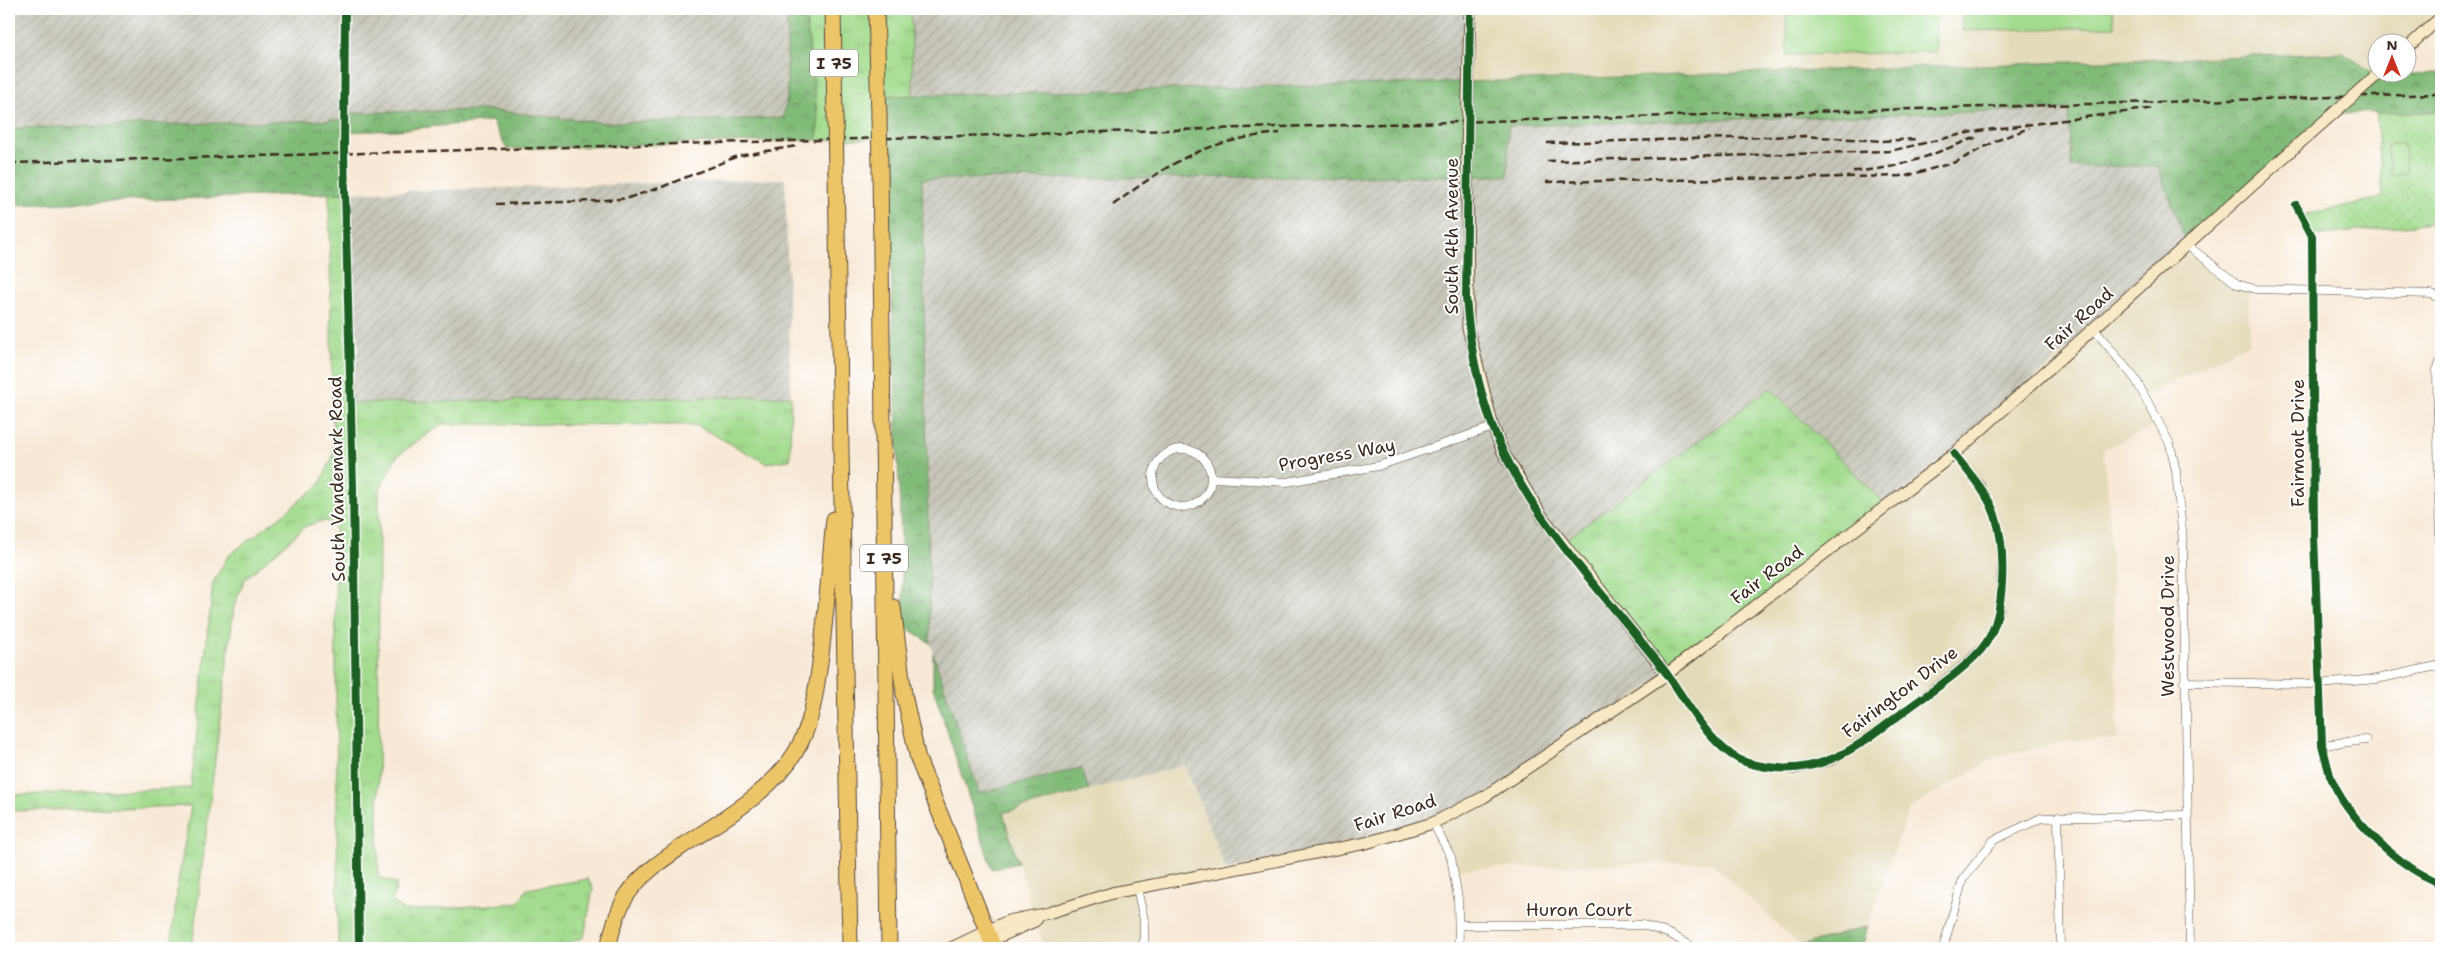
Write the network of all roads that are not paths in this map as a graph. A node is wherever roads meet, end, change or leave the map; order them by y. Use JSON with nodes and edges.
{"nodes":[{"id":1,"x":345,"y":9,"type":"edge"},
{"id":2,"x":833,"y":9,"type":"edge"},
{"id":3,"x":876,"y":9,"type":"edge"},
{"id":4,"x":1470,"y":9,"type":"edge"},
{"id":5,"x":2441,"y":17,"type":"edge"},
{"id":6,"x":2418,"y":38,"type":"edge"},
{"id":7,"x":2369,"y":82,"type":"edge"},
{"id":8,"x":2296,"y":204,"type":"dead end"},
{"id":9,"x":2187,"y":244,"type":"junction"},
{"id":10,"x":2312,"y":291,"type":"junction"},
{"id":11,"x":2441,"y":299,"type":"edge"},
{"id":12,"x":2094,"y":329,"type":"junction"},
{"id":13,"x":2441,"y":360,"type":"edge"},
{"id":14,"x":840,"y":390,"type":"junction"},
{"id":15,"x":883,"y":428,"type":"junction"},
{"id":16,"x":1493,"y":428,"type":"junction"},
{"id":17,"x":1954,"y":454,"type":"junction"},
{"id":18,"x":1212,"y":478,"type":"junction"},
{"id":19,"x":2441,"y":618,"type":"edge"},
{"id":20,"x":2441,"y":665,"type":"edge"},
{"id":21,"x":1667,"y":674,"type":"junction"},
{"id":22,"x":2184,"y":682,"type":"junction"},
{"id":23,"x":2318,"y":684,"type":"junction"},
{"id":24,"x":2366,"y":740,"type":"dead end"},
{"id":25,"x":2322,"y":745,"type":"junction"},
{"id":26,"x":2186,"y":815,"type":"junction"},
{"id":27,"x":2058,"y":817,"type":"junction"},
{"id":28,"x":1433,"y":822,"type":"junction"},
{"id":29,"x":2441,"y":883,"type":"edge"},
{"id":30,"x":1136,"y":888,"type":"junction"},
{"id":31,"x":1459,"y":925,"type":"junction"},
{"id":32,"x":991,"y":940,"type":"edge"},
{"id":33,"x":359,"y":948,"type":"edge"},
{"id":34,"x":608,"y":948,"type":"edge"},
{"id":35,"x":850,"y":948,"type":"edge"},
{"id":36,"x":889,"y":948,"type":"edge"},
{"id":37,"x":951,"y":948,"type":"edge"},
{"id":38,"x":974,"y":948,"type":"edge"},
{"id":39,"x":1144,"y":948,"type":"edge"},
{"id":40,"x":1459,"y":948,"type":"edge"},
{"id":41,"x":1694,"y":948,"type":"edge"},
{"id":42,"x":1942,"y":948,"type":"edge"},
{"id":43,"x":2062,"y":948,"type":"edge"},
{"id":44,"x":2190,"y":948,"type":"edge"}],
"edges":[{"from":1,"to":33,"type":"street","name":"South Vandemark Road"},
{"from":2,"to":14,"type":"highway","number":"I 75","bridge":true},
{"from":3,"to":15,"type":"highway","number":"I 75","bridge":true},
{"from":4,"to":16,"type":"main road","name":"South 4th Avenue","bridge":true},
{"from":5,"to":6,"type":"main road"},
{"from":7,"to":9,"type":"main road","name":"Fair Road","bridge":true},
{"from":8,"to":10,"type":"street","name":"Fairmont Drive"},
{"from":9,"to":10,"type":"street"},
{"from":9,"to":12,"type":"main road","name":"Fair Road"},
{"from":10,"to":11,"type":"street"},
{"from":10,"to":23,"type":"street","name":"Fairmont Drive"},
{"from":12,"to":17,"type":"main road","name":"Fair Road"},
{"from":12,"to":22,"type":"street","name":"Westwood Drive"},
{"from":13,"to":19,"type":"street"},
{"from":14,"to":34,"type":"highway"},
{"from":14,"to":35,"type":"highway","number":"I 75"},
{"from":15,"to":32,"type":"highway"},
{"from":15,"to":36,"type":"highway","number":"I 75"},
{"from":16,"to":18,"type":"street","name":"Progress Way"},
{"from":16,"to":21,"type":"main road","name":"South 4th Avenue"},
{"from":17,"to":21,"type":"main road","name":"Fair Road"},
{"from":17,"to":21,"type":"street","name":"Fairington Drive"},
{"from":18,"to":18,"type":"street"},
{"from":20,"to":23,"type":"street"},
{"from":21,"to":28,"type":"main road","name":"Fair Road"},
{"from":22,"to":23,"type":"street"},
{"from":22,"to":26,"type":"street","name":"Westwood Drive"},
{"from":23,"to":25,"type":"street","name":"Fairmont Drive"},
{"from":24,"to":25,"type":"street"},
{"from":25,"to":29,"type":"street","name":"Fairmont Drive"},
{"from":26,"to":27,"type":"street"},
{"from":26,"to":44,"type":"street","name":"Westwood Drive"},
{"from":27,"to":42,"type":"street"},
{"from":27,"to":43,"type":"street"},
{"from":28,"to":30,"type":"main road","name":"Fair Road"},
{"from":28,"to":31,"type":"street"},
{"from":30,"to":32,"type":"main road","name":"Fair Road"},
{"from":30,"to":39,"type":"street"},
{"from":31,"to":40,"type":"street"},
{"from":31,"to":41,"type":"street","name":"Huron Court"},
{"from":32,"to":37,"type":"main road","name":"Fair Road"},
{"from":32,"to":38,"type":"main road","name":"Fair Road"}]}
